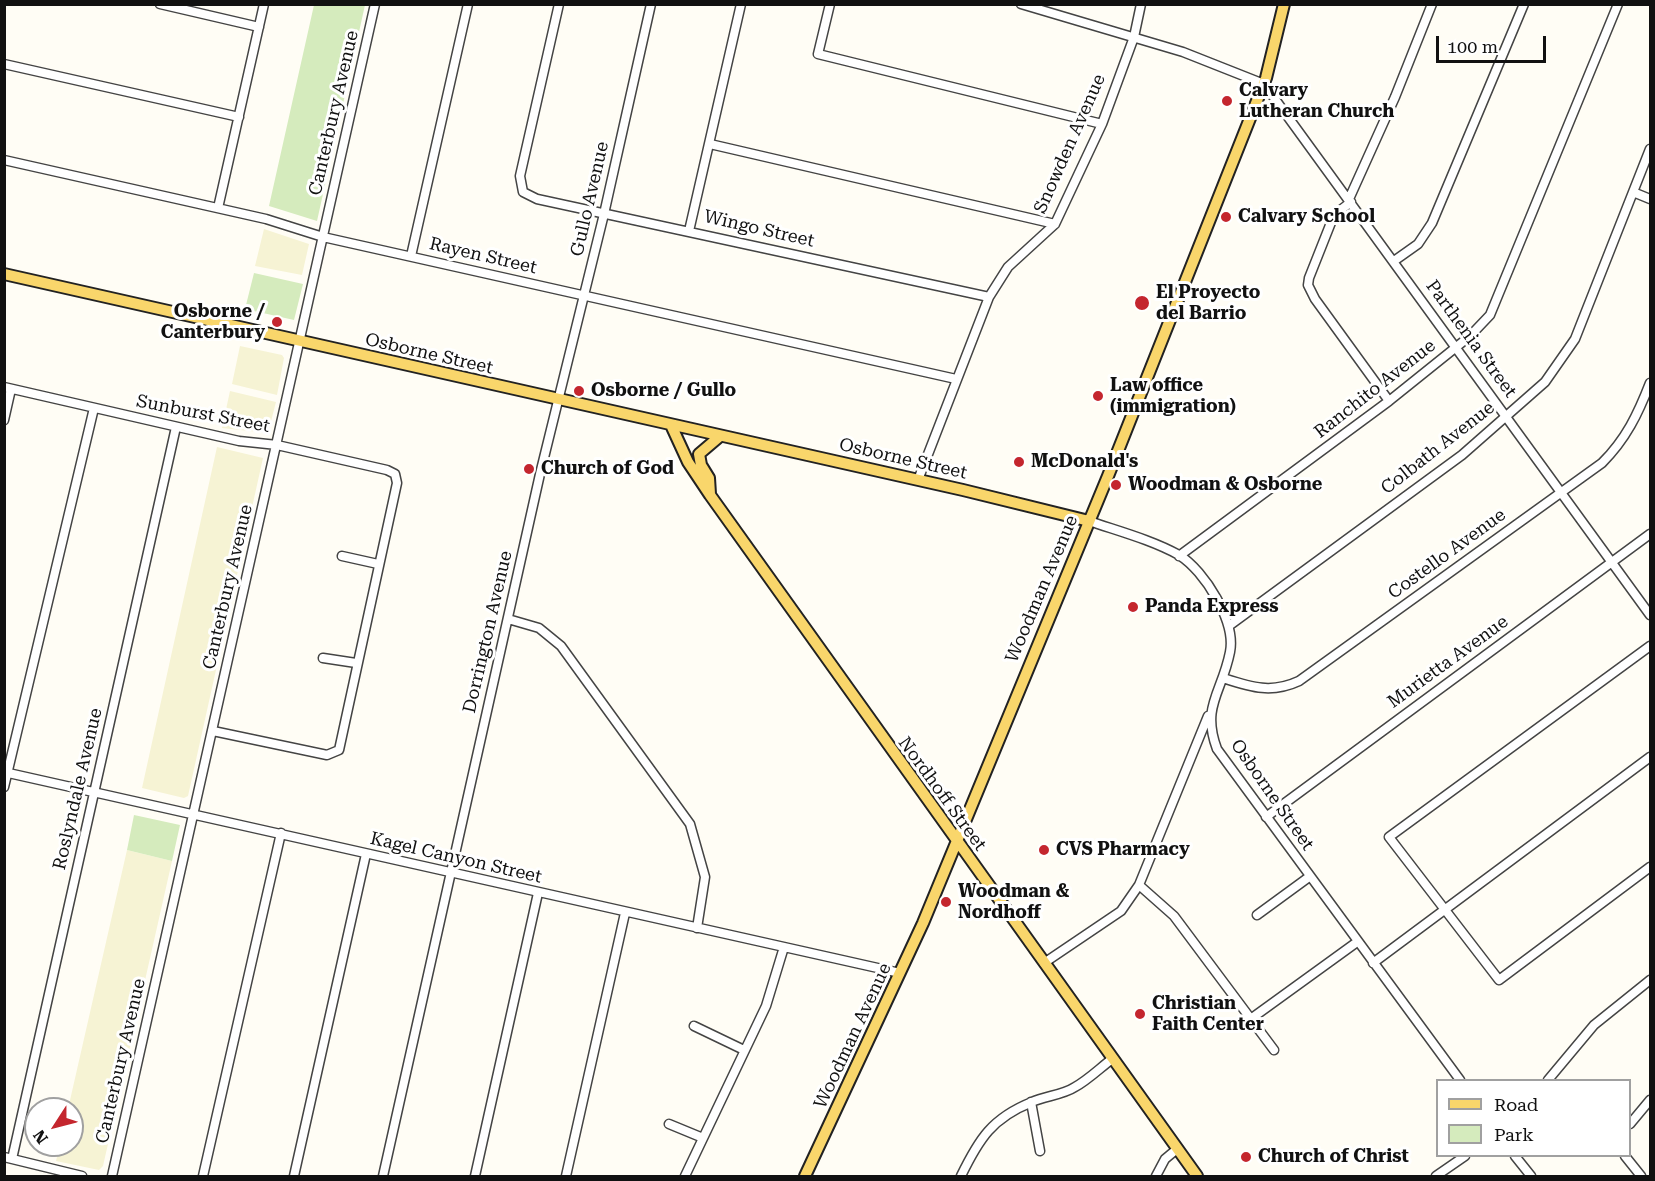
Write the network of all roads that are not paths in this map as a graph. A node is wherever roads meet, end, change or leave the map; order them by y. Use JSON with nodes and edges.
{"nodes":[{"id":1,"x":160,"y":4,"type":"edge"},
{"id":2,"x":264,"y":4,"type":"edge"},
{"id":3,"x":375,"y":4,"type":"edge"},
{"id":4,"x":468,"y":4,"type":"edge"},
{"id":5,"x":559,"y":4,"type":"edge"},
{"id":6,"x":651,"y":4,"type":"edge"},
{"id":7,"x":741,"y":4,"type":"edge"},
{"id":8,"x":830,"y":4,"type":"edge"},
{"id":9,"x":1020,"y":4,"type":"edge"},
{"id":10,"x":1141,"y":4,"type":"edge"},
{"id":11,"x":1284,"y":4,"type":"edge"},
{"id":12,"x":1432,"y":4,"type":"edge"},
{"id":13,"x":1524,"y":4,"type":"edge"},
{"id":14,"x":1618,"y":4,"type":"edge"},
{"id":15,"x":1036,"y":6,"type":"edge"},
{"id":16,"x":259,"y":27,"type":"junction"},
{"id":17,"x":1134,"y":37,"type":"junction"},
{"id":18,"x":4,"y":64,"type":"edge"},
{"id":19,"x":1264,"y":84,"type":"junction"},
{"id":20,"x":239,"y":117,"type":"junction"},
{"id":21,"x":1102,"y":124,"type":"junction"},
{"id":22,"x":711,"y":144,"type":"junction"},
{"id":23,"x":1650,"y":149,"type":"edge"},
{"id":24,"x":4,"y":160,"type":"edge"},
{"id":25,"x":1633,"y":192,"type":"junction"},
{"id":26,"x":1650,"y":198,"type":"edge"},
{"id":27,"x":1350,"y":200,"type":"junction"},
{"id":28,"x":218,"y":208,"type":"junction"},
{"id":29,"x":604,"y":214,"type":"junction"},
{"id":30,"x":1055,"y":224,"type":"junction"},
{"id":31,"x":689,"y":231,"type":"junction"},
{"id":32,"x":323,"y":237,"type":"junction"},
{"id":33,"x":411,"y":256,"type":"junction"},
{"id":34,"x":1394,"y":261,"type":"junction"},
{"id":35,"x":4,"y":274,"type":"edge"},
{"id":36,"x":585,"y":296,"type":"junction"},
{"id":37,"x":989,"y":297,"type":"junction"},
{"id":38,"x":299,"y":341,"type":"junction"},
{"id":39,"x":1457,"y":346,"type":"junction"},
{"id":40,"x":956,"y":379,"type":"junction"},
{"id":41,"x":1650,"y":383,"type":"edge"},
{"id":42,"x":8,"y":388,"type":"edge"},
{"id":43,"x":1648,"y":398,"type":"edge"},
{"id":44,"x":557,"y":399,"type":"junction"},
{"id":45,"x":1389,"y":401,"type":"junction"},
{"id":46,"x":94,"y":408,"type":"junction"},
{"id":47,"x":1506,"y":416,"type":"junction"},
{"id":48,"x":4,"y":420,"type":"edge"},
{"id":49,"x":671,"y":425,"type":"junction"},
{"id":50,"x":176,"y":428,"type":"junction"},
{"id":51,"x":719,"y":436,"type":"junction"},
{"id":52,"x":277,"y":445,"type":"junction"},
{"id":53,"x":918,"y":480,"type":"junction"},
{"id":54,"x":1561,"y":492,"type":"junction"},
{"id":55,"x":710,"y":495,"type":"junction"},
{"id":56,"x":1089,"y":521,"type":"junction"},
{"id":57,"x":1650,"y":534,"type":"edge"},
{"id":58,"x":342,"y":556,"type":"dead end"},
{"id":59,"x":1179,"y":556,"type":"junction"},
{"id":60,"x":1613,"y":562,"type":"junction"},
{"id":61,"x":378,"y":564,"type":"junction"},
{"id":62,"x":1650,"y":615,"type":"edge"},
{"id":63,"x":507,"y":619,"type":"junction"},
{"id":64,"x":1230,"y":625,"type":"junction"},
{"id":65,"x":1650,"y":646,"type":"edge"},
{"id":66,"x":323,"y":658,"type":"dead end"},
{"id":67,"x":356,"y":663,"type":"junction"},
{"id":68,"x":1223,"y":678,"type":"junction"},
{"id":69,"x":1210,"y":710,"type":"junction"},
{"id":70,"x":213,"y":731,"type":"junction"},
{"id":71,"x":1650,"y":757,"type":"edge"},
{"id":72,"x":6,"y":772,"type":"edge"},
{"id":73,"x":4,"y":787,"type":"edge"},
{"id":74,"x":94,"y":791,"type":"junction"},
{"id":75,"x":193,"y":814,"type":"junction"},
{"id":76,"x":1266,"y":818,"type":"junction"},
{"id":77,"x":281,"y":833,"type":"junction"},
{"id":78,"x":956,"y":841,"type":"junction"},
{"id":79,"x":366,"y":854,"type":"junction"},
{"id":80,"x":1650,"y":867,"type":"edge"},
{"id":81,"x":451,"y":873,"type":"junction"},
{"id":82,"x":1310,"y":877,"type":"junction"},
{"id":83,"x":1139,"y":885,"type":"junction"},
{"id":84,"x":538,"y":893,"type":"junction"},
{"id":85,"x":1444,"y":909,"type":"junction"},
{"id":86,"x":625,"y":913,"type":"junction"},
{"id":87,"x":1257,"y":915,"type":"dead end"},
{"id":88,"x":697,"y":928,"type":"junction"},
{"id":89,"x":1357,"y":942,"type":"junction"},
{"id":90,"x":784,"y":947,"type":"junction"},
{"id":91,"x":1044,"y":963,"type":"junction"},
{"id":92,"x":1373,"y":963,"type":"junction"},
{"id":93,"x":900,"y":973,"type":"junction"},
{"id":94,"x":1650,"y":980,"type":"edge"},
{"id":95,"x":1252,"y":1018,"type":"junction"},
{"id":96,"x":694,"y":1026,"type":"dead end"},
{"id":97,"x":744,"y":1050,"type":"junction"},
{"id":98,"x":1274,"y":1050,"type":"dead end"},
{"id":99,"x":1112,"y":1059,"type":"junction"},
{"id":100,"x":1459,"y":1079,"type":"edge"},
{"id":101,"x":1549,"y":1079,"type":"edge"},
{"id":102,"x":1650,"y":1100,"type":"edge"},
{"id":103,"x":1031,"y":1102,"type":"junction"},
{"id":104,"x":1631,"y":1122,"type":"edge"},
{"id":105,"x":669,"y":1124,"type":"dead end"},
{"id":106,"x":703,"y":1138,"type":"junction"},
{"id":107,"x":1177,"y":1149,"type":"junction"},
{"id":108,"x":1040,"y":1151,"type":"dead end"},
{"id":109,"x":1462,"y":1157,"type":"edge"},
{"id":110,"x":1517,"y":1157,"type":"edge"},
{"id":111,"x":1627,"y":1157,"type":"edge"},
{"id":112,"x":8,"y":1158,"type":"edge"},
{"id":113,"x":82,"y":1176,"type":"edge"},
{"id":114,"x":112,"y":1176,"type":"edge"},
{"id":115,"x":203,"y":1176,"type":"edge"},
{"id":116,"x":294,"y":1176,"type":"edge"},
{"id":117,"x":384,"y":1176,"type":"edge"},
{"id":118,"x":475,"y":1176,"type":"edge"},
{"id":119,"x":566,"y":1176,"type":"edge"},
{"id":120,"x":685,"y":1176,"type":"edge"},
{"id":121,"x":805,"y":1176,"type":"edge"},
{"id":122,"x":961,"y":1176,"type":"edge"},
{"id":123,"x":1156,"y":1176,"type":"edge"},
{"id":124,"x":1197,"y":1176,"type":"edge"},
{"id":125,"x":1436,"y":1176,"type":"edge"},
{"id":126,"x":1531,"y":1176,"type":"edge"},
{"id":127,"x":1641,"y":1176,"type":"edge"}],
"edges":[{"from":1,"to":16,"type":"street"},
{"from":2,"to":16,"type":"street"},
{"from":3,"to":32,"type":"street","name":"Canterbury Avenue"},
{"from":4,"to":33,"type":"street"},
{"from":5,"to":29,"type":"street","name":"Wingo Street"},
{"from":6,"to":29,"type":"street","name":"Gullo Avenue"},
{"from":7,"to":22,"type":"street"},
{"from":8,"to":21,"type":"street"},
{"from":9,"to":15,"type":"street"},
{"from":10,"to":17,"type":"street","name":"Snowden Avenue"},
{"from":11,"to":19,"type":"main road","name":"Woodman Avenue"},
{"from":12,"to":27,"type":"street"},
{"from":13,"to":34,"type":"street"},
{"from":14,"to":39,"type":"street","name":"Ranchito Avenue"},
{"from":15,"to":17,"type":"street"},
{"from":16,"to":20,"type":"street"},
{"from":17,"to":19,"type":"street"},
{"from":17,"to":21,"type":"street","name":"Snowden Avenue"},
{"from":18,"to":20,"type":"street"},
{"from":19,"to":27,"type":"street","name":"Parthenia Street"},
{"from":19,"to":56,"type":"main road","name":"Woodman Avenue"},
{"from":20,"to":28,"type":"street"},
{"from":21,"to":30,"type":"street","name":"Snowden Avenue"},
{"from":22,"to":30,"type":"street"},
{"from":22,"to":31,"type":"street"},
{"from":23,"to":25,"type":"street","name":"Colbath Avenue"},
{"from":24,"to":28,"type":"street","name":"Rayen Street"},
{"from":25,"to":26,"type":"street"},
{"from":25,"to":47,"type":"street","name":"Colbath Avenue"},
{"from":27,"to":34,"type":"street","name":"Parthenia Street"},
{"from":27,"to":45,"type":"street"},
{"from":28,"to":32,"type":"street","name":"Rayen Street"},
{"from":29,"to":31,"type":"street","name":"Wingo Street"},
{"from":29,"to":36,"type":"street","name":"Gullo Avenue"},
{"from":30,"to":37,"type":"street","name":"Snowden Avenue"},
{"from":31,"to":37,"type":"street","name":"Wingo Street"},
{"from":32,"to":33,"type":"street","name":"Rayen Street"},
{"from":32,"to":38,"type":"street","name":"Canterbury Avenue"},
{"from":33,"to":36,"type":"street","name":"Rayen Street"},
{"from":34,"to":39,"type":"street","name":"Parthenia Street"},
{"from":35,"to":38,"type":"main road","name":"Osborne Street"},
{"from":36,"to":40,"type":"street","name":"Rayen Street"},
{"from":36,"to":44,"type":"street","name":"Gullo Avenue"},
{"from":37,"to":40,"type":"street","name":"Snowden Avenue"},
{"from":38,"to":44,"type":"main road","name":"Osborne Street"},
{"from":38,"to":52,"type":"street","name":"Canterbury Avenue"},
{"from":39,"to":45,"type":"street","name":"Ranchito Avenue"},
{"from":39,"to":47,"type":"street","name":"Parthenia Street"},
{"from":40,"to":53,"type":"street","name":"Snowden Avenue"},
{"from":41,"to":43,"type":"street","name":"Costello Avenue"},
{"from":42,"to":46,"type":"street","name":"Sunburst Street"},
{"from":42,"to":48,"type":"street"},
{"from":43,"to":54,"type":"street","name":"Costello Avenue"},
{"from":44,"to":49,"type":"main road","name":"Osborne Street"},
{"from":44,"to":63,"type":"street","name":"Dorrington Avenue"},
{"from":45,"to":59,"type":"street","name":"Ranchito Avenue"},
{"from":46,"to":50,"type":"street","name":"Sunburst Street"},
{"from":46,"to":72,"type":"street"},
{"from":47,"to":54,"type":"street","name":"Parthenia Street"},
{"from":47,"to":64,"type":"street","name":"Colbath Avenue"},
{"from":49,"to":51,"type":"main road","name":"Osborne Street"},
{"from":49,"to":55,"type":"main road","name":"Nordhoff Street"},
{"from":50,"to":52,"type":"street","name":"Sunburst Street"},
{"from":50,"to":74,"type":"street","name":"Roslyndale Avenue"},
{"from":51,"to":53,"type":"main road","name":"Osborne Street"},
{"from":51,"to":55,"type":"main road"},
{"from":52,"to":61,"type":"street","name":"Sunburst Street"},
{"from":52,"to":70,"type":"street","name":"Canterbury Avenue"},
{"from":53,"to":56,"type":"main road","name":"Osborne Street"},
{"from":54,"to":60,"type":"street","name":"Parthenia Street"},
{"from":54,"to":68,"type":"street","name":"Costello Avenue"},
{"from":55,"to":78,"type":"main road","name":"Nordhoff Street"},
{"from":56,"to":59,"type":"street","name":"Osborne Street"},
{"from":56,"to":78,"type":"main road","name":"Woodman Avenue"},
{"from":57,"to":60,"type":"street","name":"Murietta Avenue"},
{"from":58,"to":61,"type":"street"},
{"from":59,"to":64,"type":"street","name":"Osborne Street"},
{"from":60,"to":62,"type":"street","name":"Parthenia Street"},
{"from":60,"to":76,"type":"street","name":"Murietta Avenue"},
{"from":61,"to":67,"type":"street"},
{"from":63,"to":81,"type":"street","name":"Dorrington Avenue"},
{"from":63,"to":88,"type":"street"},
{"from":64,"to":68,"type":"street","name":"Osborne Street"},
{"from":65,"to":85,"type":"street"},
{"from":66,"to":67,"type":"street"},
{"from":67,"to":70,"type":"street"},
{"from":68,"to":69,"type":"street","name":"Osborne Street"},
{"from":69,"to":76,"type":"street","name":"Osborne Street"},
{"from":69,"to":83,"type":"street"},
{"from":70,"to":75,"type":"street","name":"Canterbury Avenue"},
{"from":71,"to":85,"type":"street"},
{"from":72,"to":73,"type":"street"},
{"from":72,"to":74,"type":"street","name":"Kagel Canyon Street"},
{"from":74,"to":75,"type":"street","name":"Kagel Canyon Street"},
{"from":74,"to":112,"type":"street","name":"Roslyndale Avenue"},
{"from":75,"to":77,"type":"street","name":"Kagel Canyon Street"},
{"from":75,"to":114,"type":"street","name":"Canterbury Avenue"},
{"from":76,"to":82,"type":"street","name":"Osborne Street"},
{"from":77,"to":79,"type":"street","name":"Kagel Canyon Street"},
{"from":77,"to":115,"type":"street"},
{"from":78,"to":91,"type":"main road","name":"Nordhoff Street"},
{"from":78,"to":93,"type":"main road","name":"Woodman Avenue"},
{"from":79,"to":81,"type":"street","name":"Kagel Canyon Street"},
{"from":79,"to":116,"type":"street"},
{"from":80,"to":85,"type":"street"},
{"from":81,"to":84,"type":"street","name":"Kagel Canyon Street"},
{"from":81,"to":117,"type":"street"},
{"from":82,"to":87,"type":"street"},
{"from":82,"to":89,"type":"street","name":"Osborne Street"},
{"from":83,"to":91,"type":"street"},
{"from":83,"to":95,"type":"street"},
{"from":84,"to":86,"type":"street","name":"Kagel Canyon Street"},
{"from":84,"to":118,"type":"street"},
{"from":85,"to":92,"type":"street"},
{"from":86,"to":88,"type":"street","name":"Kagel Canyon Street"},
{"from":86,"to":119,"type":"street"},
{"from":88,"to":90,"type":"street","name":"Kagel Canyon Street"},
{"from":89,"to":92,"type":"street","name":"Osborne Street"},
{"from":89,"to":95,"type":"street"},
{"from":90,"to":93,"type":"street","name":"Kagel Canyon Street"},
{"from":90,"to":97,"type":"street"},
{"from":91,"to":99,"type":"main road","name":"Nordhoff Street"},
{"from":92,"to":100,"type":"street","name":"Osborne Street"},
{"from":93,"to":121,"type":"main road","name":"Woodman Avenue"},
{"from":94,"to":101,"type":"street"},
{"from":95,"to":98,"type":"street"},
{"from":96,"to":97,"type":"street"},
{"from":97,"to":106,"type":"street"},
{"from":99,"to":103,"type":"street"},
{"from":99,"to":107,"type":"main road","name":"Nordhoff Street"},
{"from":102,"to":104,"type":"street"},
{"from":103,"to":108,"type":"street"},
{"from":103,"to":122,"type":"street"},
{"from":105,"to":106,"type":"street"},
{"from":106,"to":120,"type":"street"},
{"from":107,"to":123,"type":"street"},
{"from":107,"to":124,"type":"main road","name":"Nordhoff Street"},
{"from":109,"to":125,"type":"street"},
{"from":110,"to":126,"type":"street"},
{"from":111,"to":127,"type":"street"},
{"from":112,"to":113,"type":"street"}]}
